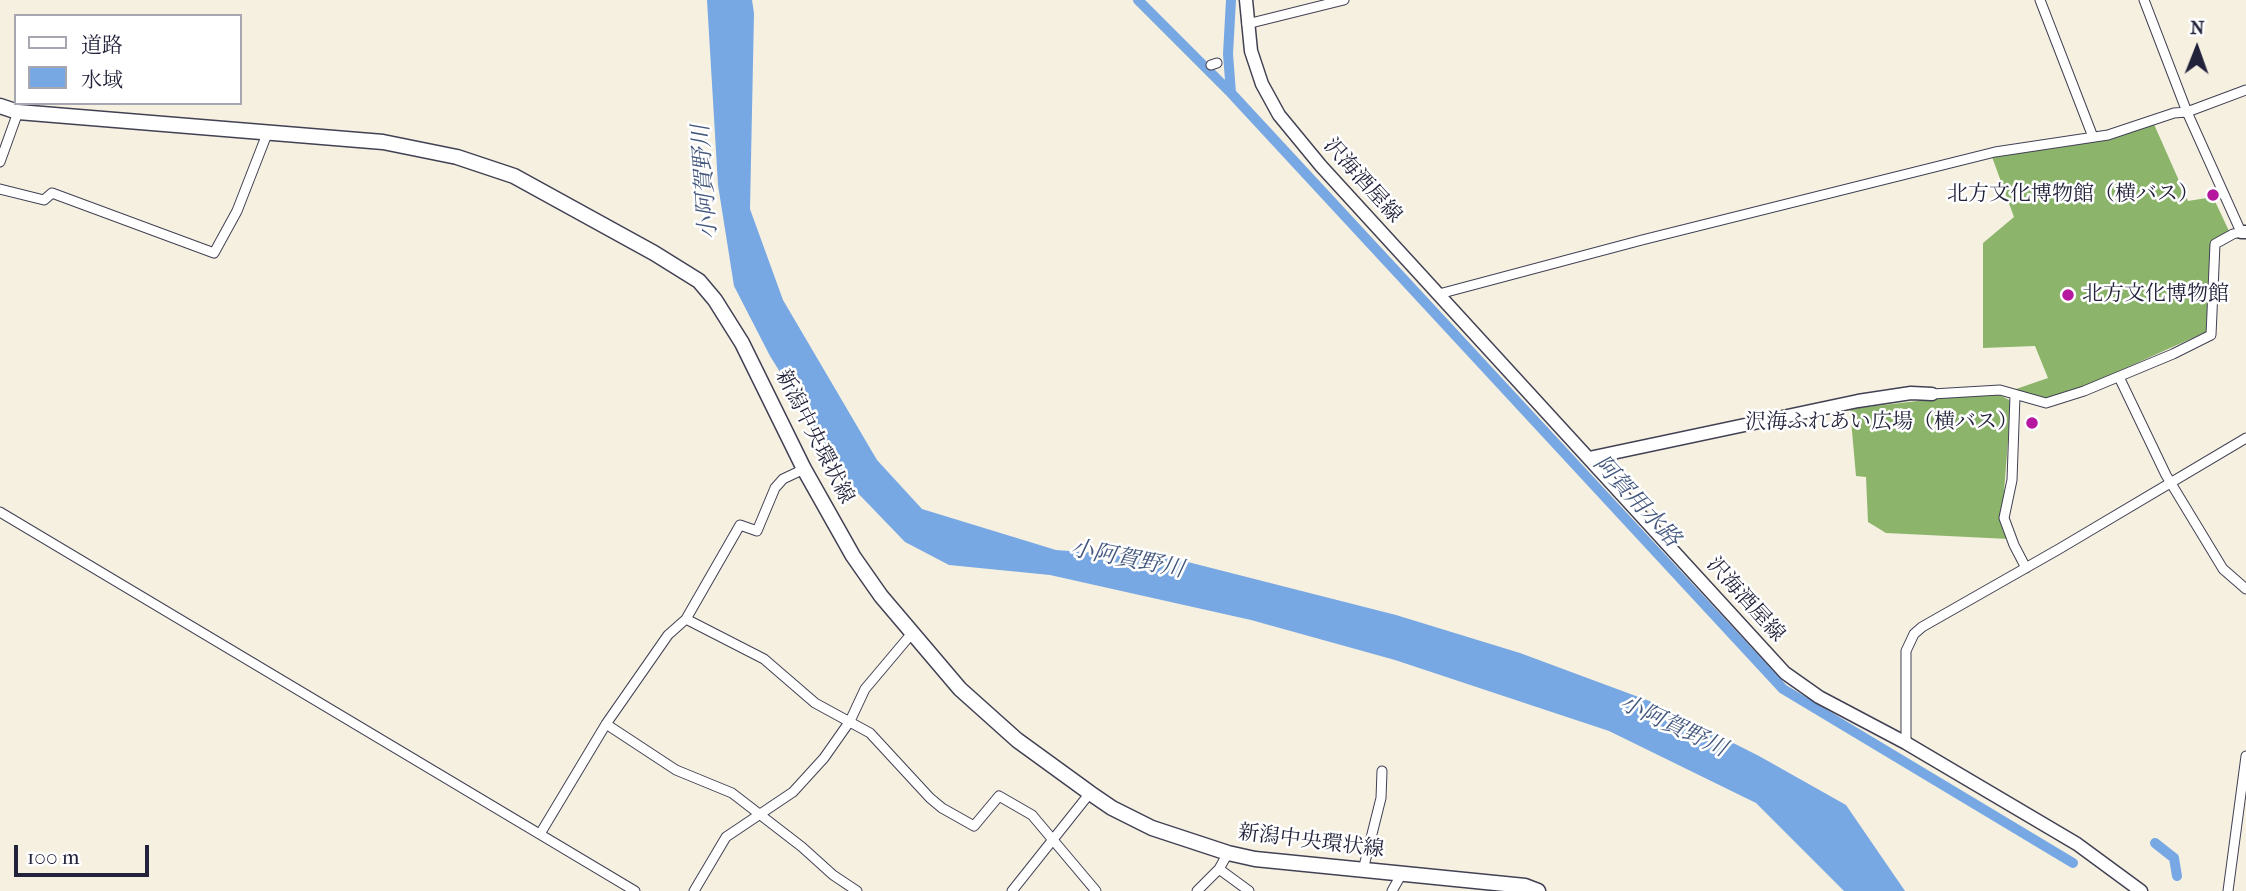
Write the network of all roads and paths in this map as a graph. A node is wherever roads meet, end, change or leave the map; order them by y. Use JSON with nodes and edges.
{"nodes":[{"id":1,"x":1246,"y":0,"type":"edge"},
{"id":2,"x":1344,"y":0,"type":"edge"},
{"id":3,"x":2144,"y":0,"type":"edge"},
{"id":4,"x":2043,"y":1,"type":"edge"},
{"id":5,"x":1247,"y":24,"type":"junction"},
{"id":6,"x":2246,"y":90,"type":"edge"},
{"id":7,"x":0,"y":106,"type":"edge"},
{"id":8,"x":2187,"y":111,"type":"junction"},
{"id":9,"x":18,"y":112,"type":"junction"},
{"id":10,"x":267,"y":134,"type":"junction"},
{"id":11,"x":2093,"y":137,"type":"junction"},
{"id":12,"x":1,"y":157,"type":"edge"},
{"id":13,"x":0,"y":189,"type":"edge"},
{"id":14,"x":2244,"y":232,"type":"edge"},
{"id":15,"x":1439,"y":294,"type":"junction"},
{"id":16,"x":2119,"y":377,"type":"junction"},
{"id":17,"x":1932,"y":394,"type":"joint"},
{"id":18,"x":2015,"y":396,"type":"junction"},
{"id":19,"x":2246,"y":438,"type":"edge"},
{"id":20,"x":1589,"y":458,"type":"junction"},
{"id":21,"x":804,"y":468,"type":"junction"},
{"id":22,"x":2171,"y":483,"type":"junction"},
{"id":23,"x":0,"y":512,"type":"edge"},
{"id":24,"x":2026,"y":568,"type":"junction"},
{"id":25,"x":2246,"y":589,"type":"edge"},
{"id":26,"x":687,"y":619,"type":"junction"},
{"id":27,"x":913,"y":632,"type":"junction"},
{"id":28,"x":850,"y":721,"type":"junction"},
{"id":29,"x":606,"y":724,"type":"junction"},
{"id":30,"x":1906,"y":743,"type":"junction"},
{"id":31,"x":2246,"y":756,"type":"edge"},
{"id":32,"x":1382,"y":771,"type":"dead end"},
{"id":33,"x":1090,"y":793,"type":"junction"},
{"id":34,"x":761,"y":814,"type":"junction"},
{"id":35,"x":540,"y":834,"type":"junction"},
{"id":36,"x":1051,"y":840,"type":"junction"},
{"id":37,"x":1228,"y":853,"type":"junction"},
{"id":38,"x":1219,"y":869,"type":"junction"},
{"id":39,"x":1363,"y":870,"type":"junction"},
{"id":40,"x":1401,"y":874,"type":"junction"},
{"id":41,"x":635,"y":891,"type":"edge"},
{"id":42,"x":694,"y":891,"type":"edge"},
{"id":43,"x":856,"y":891,"type":"edge"},
{"id":44,"x":1012,"y":891,"type":"edge"},
{"id":45,"x":1096,"y":891,"type":"edge"},
{"id":46,"x":1197,"y":891,"type":"edge"},
{"id":47,"x":1249,"y":891,"type":"edge"},
{"id":48,"x":1392,"y":891,"type":"edge"},
{"id":49,"x":1538,"y":891,"type":"edge"},
{"id":50,"x":2141,"y":891,"type":"edge"},
{"id":51,"x":2228,"y":891,"type":"edge"}],
"edges":[{"from":1,"to":5,"type":"main road","name":"沢海酒屋線"},
{"from":2,"to":5,"type":"street"},
{"from":3,"to":8,"type":"street"},
{"from":4,"to":11,"type":"street"},
{"from":5,"to":15,"type":"main road","name":"沢海酒屋線"},
{"from":6,"to":8,"type":"street"},
{"from":7,"to":9,"type":"main road","name":"新潟中央環状線"},
{"from":8,"to":11,"type":"street"},
{"from":8,"to":14,"type":"street"},
{"from":9,"to":10,"type":"main road","name":"新潟中央環状線"},
{"from":9,"to":12,"type":"street"},
{"from":10,"to":13,"type":"street"},
{"from":10,"to":21,"type":"main road","name":"新潟中央環状線"},
{"from":11,"to":15,"type":"street"},
{"from":14,"to":16,"type":"street"},
{"from":15,"to":20,"type":"main road","name":"沢海酒屋線"},
{"from":16,"to":18,"type":"street"},
{"from":16,"to":22,"type":"street"},
{"from":17,"to":18,"type":"street"},
{"from":17,"to":20,"type":"main road"},
{"from":18,"to":24,"type":"street"},
{"from":19,"to":22,"type":"street"},
{"from":20,"to":30,"type":"main road","name":"沢海酒屋線"},
{"from":21,"to":26,"type":"street"},
{"from":21,"to":27,"type":"main road","name":"新潟中央環状線"},
{"from":22,"to":24,"type":"street"},
{"from":22,"to":25,"type":"street"},
{"from":23,"to":35,"type":"street"},
{"from":24,"to":30,"type":"street"},
{"from":26,"to":28,"type":"street"},
{"from":26,"to":29,"type":"street"},
{"from":27,"to":28,"type":"street"},
{"from":27,"to":33,"type":"main road","name":"新潟中央環状線"},
{"from":28,"to":34,"type":"street"},
{"from":28,"to":36,"type":"street"},
{"from":29,"to":34,"type":"street"},
{"from":29,"to":35,"type":"street"},
{"from":30,"to":50,"type":"main road","name":"沢海酒屋線"},
{"from":31,"to":51,"type":"street"},
{"from":32,"to":39,"type":"street"},
{"from":33,"to":36,"type":"street"},
{"from":33,"to":37,"type":"main road","name":"新潟中央環状線"},
{"from":34,"to":42,"type":"street"},
{"from":34,"to":43,"type":"street"},
{"from":35,"to":41,"type":"street"},
{"from":36,"to":44,"type":"street"},
{"from":36,"to":45,"type":"street"},
{"from":37,"to":38,"type":"street"},
{"from":37,"to":39,"type":"main road","name":"新潟中央環状線"},
{"from":38,"to":46,"type":"street"},
{"from":38,"to":47,"type":"street"},
{"from":39,"to":40,"type":"main road","name":"新潟中央環状線"},
{"from":40,"to":48,"type":"street"},
{"from":40,"to":49,"type":"main road","name":"新潟中央環状線"}]}
